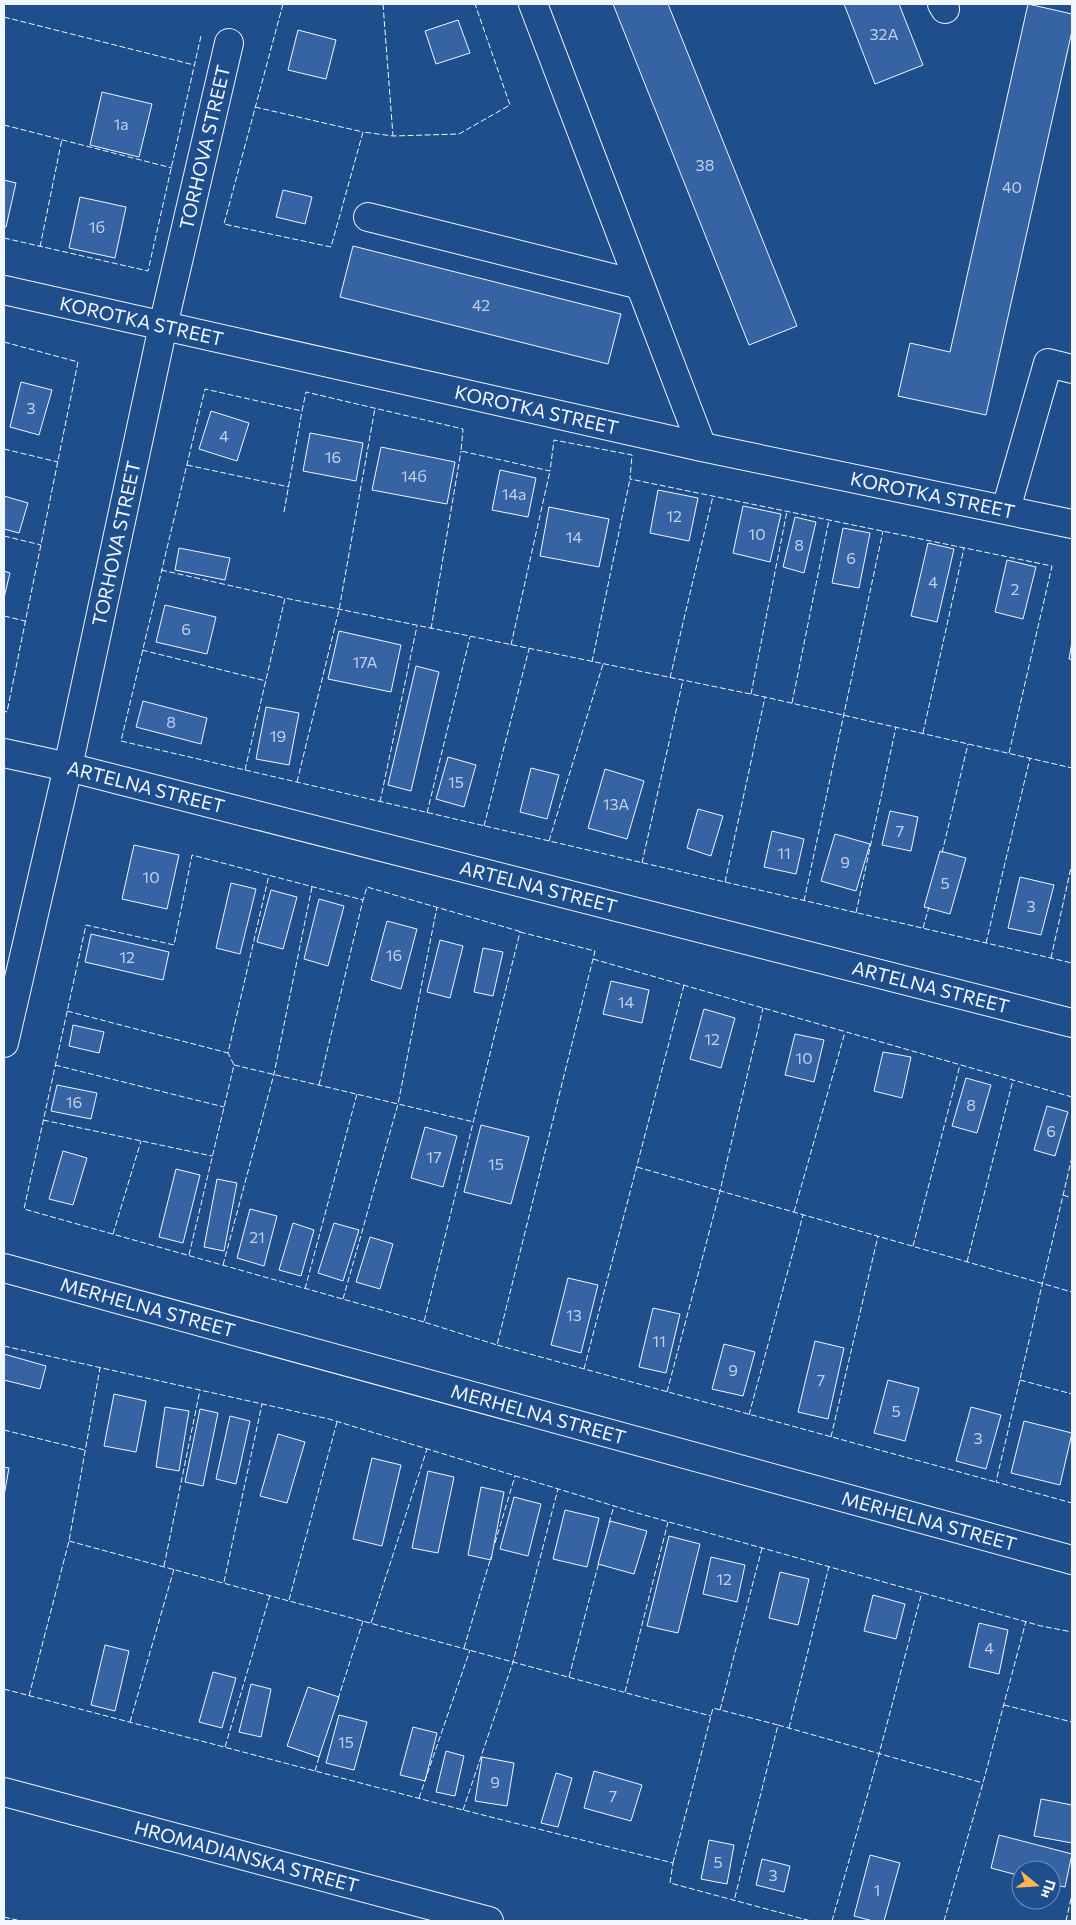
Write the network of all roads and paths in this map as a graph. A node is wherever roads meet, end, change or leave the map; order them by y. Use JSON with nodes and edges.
{"nodes":[{"id":1,"x":533,"y":4,"type":"edge"},
{"id":2,"x":229,"y":43,"type":"dead end"},
{"id":3,"x":368,"y":217,"type":"dead end"},
{"id":4,"x":640,"y":285,"type":"junction"},
{"id":5,"x":4,"y":290,"type":"edge"},
{"id":6,"x":163,"y":326,"type":"junction"},
{"id":7,"x":1072,"y":369,"type":"edge"},
{"id":8,"x":702,"y":447,"type":"junction"},
{"id":9,"x":1006,"y":509,"type":"junction"},
{"id":10,"x":1072,"y":524,"type":"edge"},
{"id":11,"x":4,"y":753,"type":"edge"},
{"id":12,"x":68,"y":768,"type":"junction"},
{"id":13,"x":1072,"y":1024,"type":"edge"},
{"id":14,"x":4,"y":1043,"type":"edge"},
{"id":15,"x":4,"y":1268,"type":"edge"},
{"id":16,"x":1072,"y":1560,"type":"edge"},
{"id":17,"x":4,"y":1792,"type":"edge"},
{"id":18,"x":489,"y":1921,"type":"edge"}],
"edges":[{"from":1,"to":4,"type":"street"},
{"from":2,"to":6,"type":"street","name":"TORHOVA STREET"},
{"from":3,"to":4,"type":"street"},
{"from":4,"to":8,"type":"street"},
{"from":5,"to":6,"type":"street","name":"KOROTKA STREET"},
{"from":6,"to":8,"type":"street","name":"KOROTKA STREET"},
{"from":6,"to":12,"type":"street","name":"TORHOVA STREET"},
{"from":7,"to":9,"type":"street"},
{"from":8,"to":9,"type":"street","name":"KOROTKA STREET"},
{"from":9,"to":10,"type":"street","name":"KOROTKA STREET"},
{"from":11,"to":12,"type":"street","name":"ARTELNA STREET"},
{"from":12,"to":13,"type":"street","name":"ARTELNA STREET"},
{"from":12,"to":14,"type":"street","name":"TORHOVA STREET"},
{"from":15,"to":16,"type":"street","name":"MERHELNA STREET"},
{"from":17,"to":18,"type":"street","name":"HROMADIANSKA STREET"}]}
